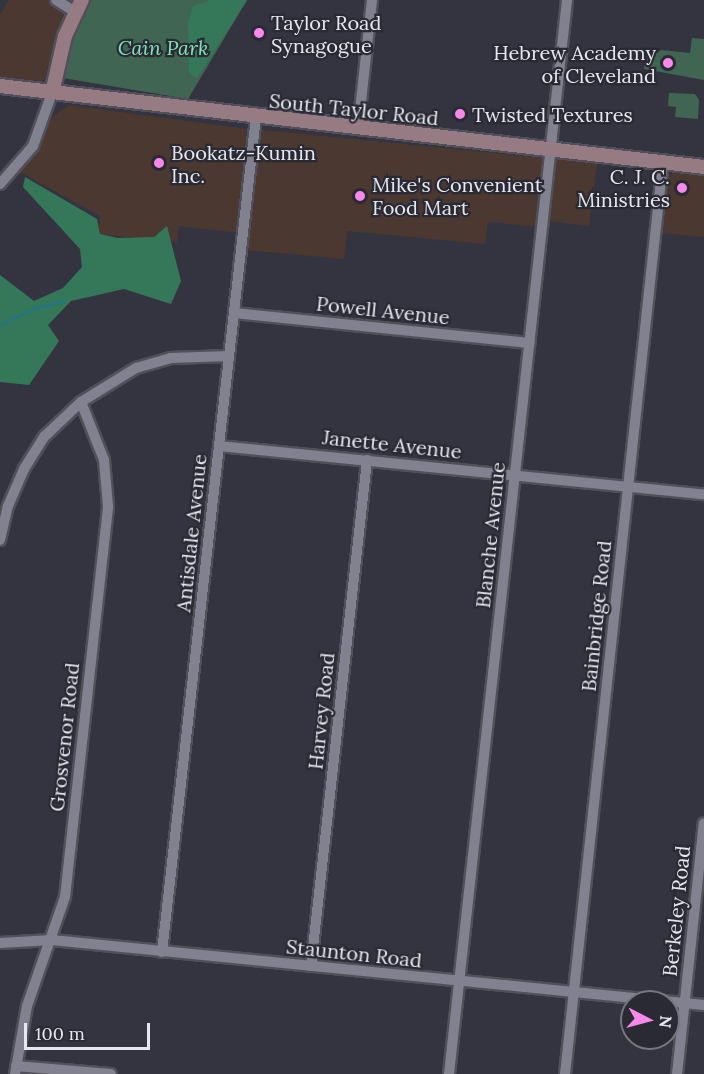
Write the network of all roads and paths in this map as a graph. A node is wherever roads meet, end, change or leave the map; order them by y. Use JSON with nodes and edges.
{"nodes":[{"id":1,"x":56,"y":0,"type":"edge"},
{"id":2,"x":372,"y":0,"type":"edge"},
{"id":3,"x":567,"y":0,"type":"edge"},
{"id":4,"x":78,"y":6,"type":"edge"},
{"id":5,"x":0,"y":86,"type":"edge"},
{"id":6,"x":52,"y":93,"type":"junction"},
{"id":7,"x":256,"y":117,"type":"junction"},
{"id":8,"x":358,"y":129,"type":"junction"},
{"id":9,"x":551,"y":150,"type":"junction"},
{"id":10,"x":663,"y":162,"type":"junction"},
{"id":11,"x":704,"y":166,"type":"edge"},
{"id":12,"x":0,"y":184,"type":"edge"},
{"id":13,"x":234,"y":313,"type":"junction"},
{"id":14,"x":529,"y":343,"type":"junction"},
{"id":15,"x":229,"y":356,"type":"junction"},
{"id":16,"x":81,"y":402,"type":"junction"},
{"id":17,"x":219,"y":446,"type":"junction"},
{"id":18,"x":367,"y":460,"type":"junction"},
{"id":19,"x":515,"y":475,"type":"junction"},
{"id":20,"x":628,"y":486,"type":"junction"},
{"id":21,"x":704,"y":494,"type":"edge"},
{"id":22,"x":1,"y":526,"type":"edge"},
{"id":23,"x":0,"y":540,"type":"edge"},
{"id":24,"x":704,"y":823,"type":"edge"},
{"id":25,"x":52,"y":940,"type":"junction"},
{"id":26,"x":0,"y":943,"type":"edge"},
{"id":27,"x":162,"y":952,"type":"junction"},
{"id":28,"x":311,"y":966,"type":"junction"},
{"id":29,"x":458,"y":981,"type":"junction"},
{"id":30,"x":574,"y":992,"type":"junction"},
{"id":31,"x":685,"y":1003,"type":"junction"},
{"id":32,"x":704,"y":1005,"type":"edge"},
{"id":33,"x":16,"y":1070,"type":"edge"},
{"id":34,"x":111,"y":1074,"type":"edge"},
{"id":35,"x":449,"y":1074,"type":"edge"},
{"id":36,"x":565,"y":1074,"type":"edge"},
{"id":37,"x":677,"y":1074,"type":"edge"}],
"edges":[{"from":1,"to":4,"type":"street"},
{"from":2,"to":8,"type":"street"},
{"from":3,"to":9,"type":"street","name":"Blanche Avenue"},
{"from":4,"to":6,"type":"main road"},
{"from":5,"to":6,"type":"main road","name":"South Taylor Road"},
{"from":6,"to":7,"type":"main road","name":"South Taylor Road"},
{"from":6,"to":12,"type":"street"},
{"from":7,"to":8,"type":"main road","name":"South Taylor Road"},
{"from":7,"to":13,"type":"street","name":"Antisdale Avenue"},
{"from":8,"to":9,"type":"main road","name":"South Taylor Road"},
{"from":9,"to":10,"type":"main road","name":"South Taylor Road"},
{"from":9,"to":14,"type":"street","name":"Blanche Avenue"},
{"from":10,"to":11,"type":"main road","name":"South Taylor Road"},
{"from":10,"to":20,"type":"street","name":"Bainbridge Road"},
{"from":13,"to":14,"type":"street","name":"Powell Avenue"},
{"from":13,"to":15,"type":"street","name":"Antisdale Avenue"},
{"from":14,"to":19,"type":"street","name":"Blanche Avenue"},
{"from":15,"to":16,"type":"street"},
{"from":15,"to":17,"type":"street","name":"Antisdale Avenue"},
{"from":16,"to":22,"type":"street"},
{"from":16,"to":25,"type":"street","name":"Grosvenor Road"},
{"from":17,"to":18,"type":"street","name":"Janette Avenue"},
{"from":17,"to":27,"type":"street","name":"Antisdale Avenue"},
{"from":18,"to":19,"type":"street","name":"Janette Avenue"},
{"from":18,"to":28,"type":"street","name":"Harvey Road"},
{"from":19,"to":20,"type":"street","name":"Janette Avenue"},
{"from":19,"to":29,"type":"street","name":"Blanche Avenue"},
{"from":20,"to":21,"type":"street","name":"Janette Avenue"},
{"from":20,"to":30,"type":"street","name":"Bainbridge Road"},
{"from":22,"to":23,"type":"street"},
{"from":24,"to":31,"type":"street","name":"Berkeley Road"},
{"from":25,"to":26,"type":"street","name":"Staunton Road"},
{"from":25,"to":27,"type":"street","name":"Staunton Road"},
{"from":25,"to":33,"type":"street","name":"Grosvenor Road"},
{"from":27,"to":28,"type":"street","name":"Staunton Road"},
{"from":28,"to":29,"type":"street","name":"Staunton Road"},
{"from":29,"to":30,"type":"street","name":"Staunton Road"},
{"from":29,"to":35,"type":"street","name":"Blanche Avenue"},
{"from":30,"to":31,"type":"street","name":"Staunton Road"},
{"from":30,"to":36,"type":"street","name":"Bainbridge Road"},
{"from":31,"to":32,"type":"street","name":"Staunton Road"},
{"from":31,"to":37,"type":"street","name":"Berkeley Road"},
{"from":33,"to":34,"type":"street"}]}
